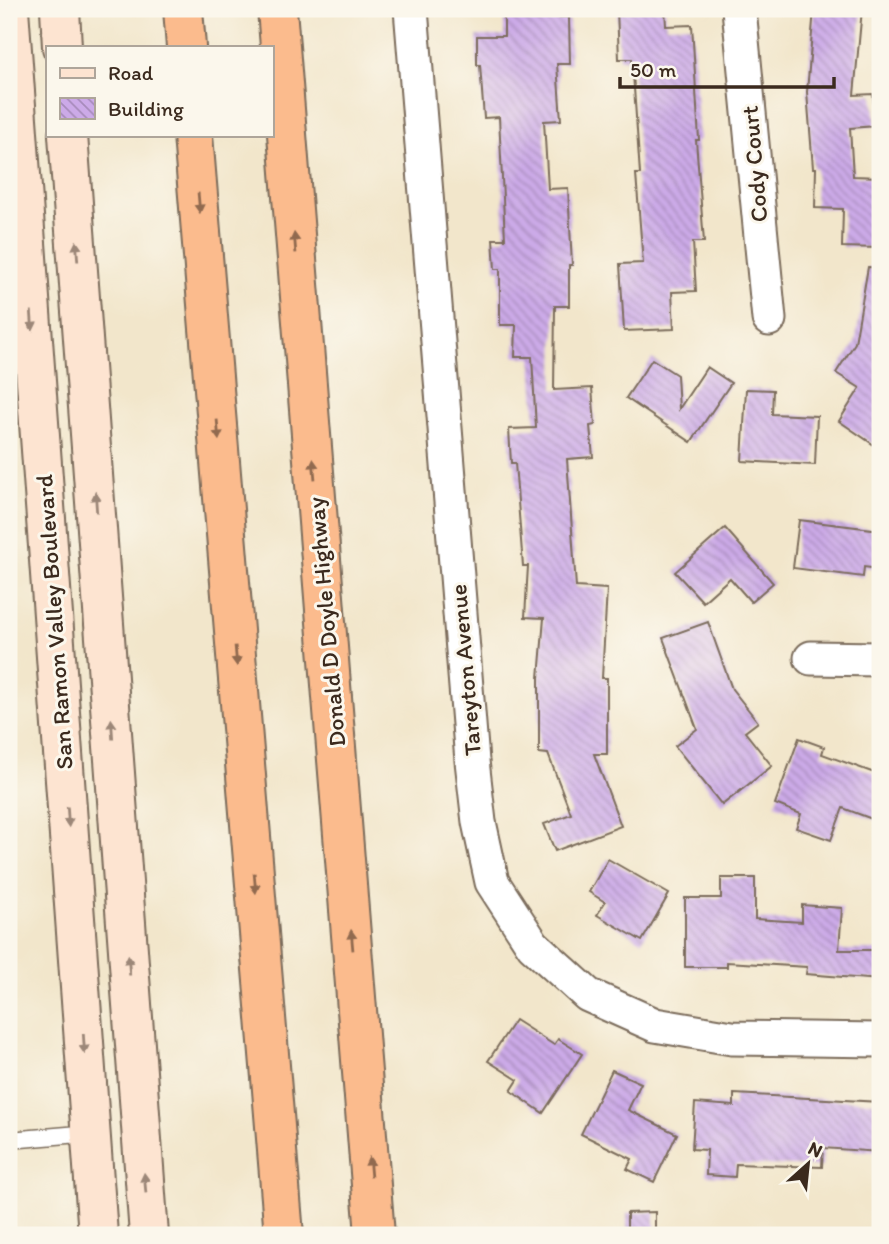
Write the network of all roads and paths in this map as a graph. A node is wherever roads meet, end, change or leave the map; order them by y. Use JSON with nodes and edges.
{"nodes":[{"id":1,"x":9,"y":9,"type":"edge"},
{"id":2,"x":60,"y":9,"type":"edge"},
{"id":3,"x":183,"y":9,"type":"edge"},
{"id":4,"x":277,"y":9,"type":"edge"},
{"id":5,"x":411,"y":9,"type":"edge"},
{"id":6,"x":739,"y":9,"type":"edge"},
{"id":7,"x":62,"y":46,"type":"edge"},
{"id":8,"x":186,"y":46,"type":"edge"},
{"id":9,"x":68,"y":136,"type":"edge"},
{"id":10,"x":193,"y":136,"type":"edge"},
{"id":11,"x":769,"y":319,"type":"dead end"},
{"id":12,"x":811,"y":658,"type":"dead end"},
{"id":13,"x":880,"y":659,"type":"edge"},
{"id":14,"x":880,"y":1040,"type":"edge"},
{"id":15,"x":140,"y":1130,"type":"junction"},
{"id":16,"x":91,"y":1133,"type":"junction"},
{"id":17,"x":9,"y":1140,"type":"edge"},
{"id":18,"x":98,"y":1235,"type":"edge"},
{"id":19,"x":149,"y":1235,"type":"edge"},
{"id":20,"x":284,"y":1235,"type":"edge"},
{"id":21,"x":375,"y":1235,"type":"edge"}],
"edges":[{"from":1,"to":16,"type":"main road","name":"San Ramon Valley Boulevard","one_way":true},
{"from":2,"to":7,"type":"main road"},
{"from":3,"to":8,"type":"highway"},
{"from":21,"to":4,"type":"highway","name":"Donald D Doyle Highway","one_way":true},
{"from":5,"to":14,"type":"street","name":"Tareyton Avenue"},
{"from":6,"to":11,"type":"street","name":"Cody Court"},
{"from":15,"to":9,"type":"main road","name":"San Ramon Valley Boulevard","one_way":true},
{"from":10,"to":20,"type":"highway","one_way":true},
{"from":12,"to":13,"type":"street"},
{"from":15,"to":16,"type":"main road"},
{"from":19,"to":15,"type":"main road","name":"San Ramon Valley Boulevard","one_way":true},
{"from":16,"to":17,"type":"lane"},
{"from":16,"to":18,"type":"main road","name":"San Ramon Valley Boulevard"}]}
